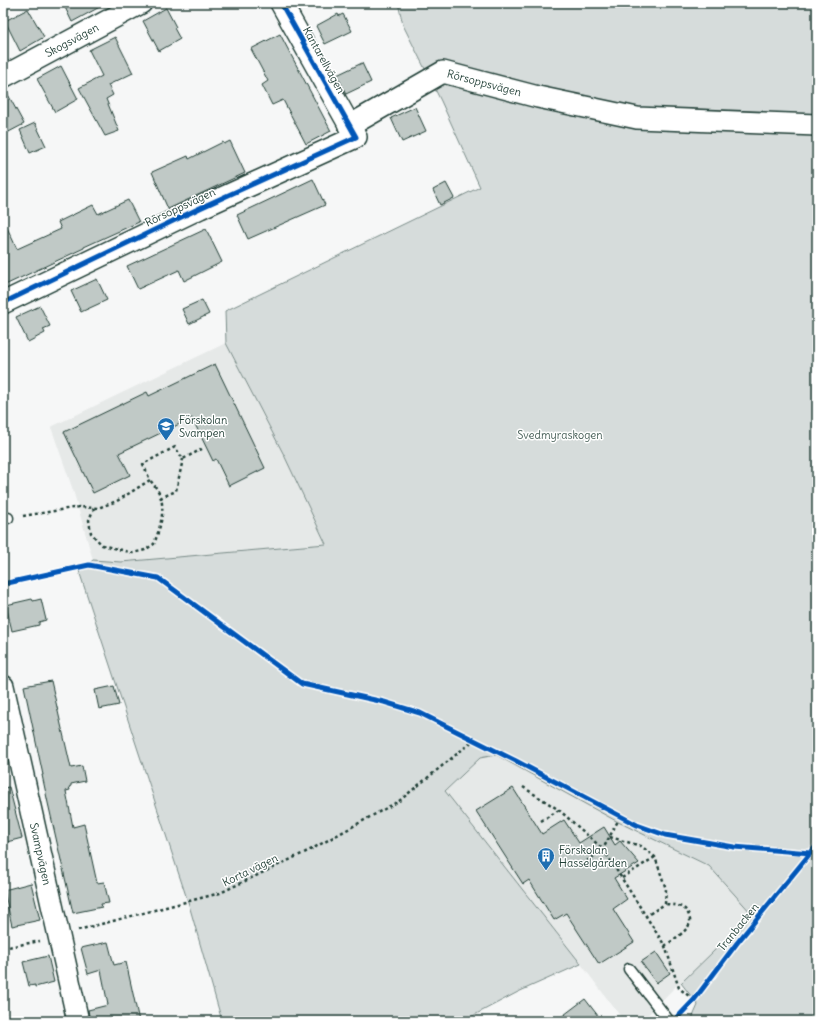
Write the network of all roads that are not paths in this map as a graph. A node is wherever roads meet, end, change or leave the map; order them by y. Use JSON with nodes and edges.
{"nodes":[{"id":1,"x":141,"y":3,"type":"edge"},
{"id":2,"x":281,"y":3,"type":"edge"},
{"id":3,"x":3,"y":77,"type":"edge"},
{"id":4,"x":817,"y":125,"type":"edge"},
{"id":5,"x":349,"y":126,"type":"junction"},
{"id":6,"x":3,"y":303,"type":"edge"},
{"id":7,"x":3,"y":686,"type":"edge"},
{"id":8,"x":629,"y":969,"type":"dead end"},
{"id":9,"x":78,"y":1021,"type":"edge"},
{"id":10,"x":670,"y":1021,"type":"edge"}],
"edges":[{"from":1,"to":3,"type":"street","name":"Skogsvägen"},
{"from":2,"to":5,"type":"street","name":"Kantarellvägen"},
{"from":4,"to":5,"type":"street","name":"Rörsoppsvägen"},
{"from":5,"to":6,"type":"street","name":"Rörsoppsvägen"},
{"from":7,"to":9,"type":"street","name":"Svampvägen"},
{"from":8,"to":10,"type":"lane"}]}
